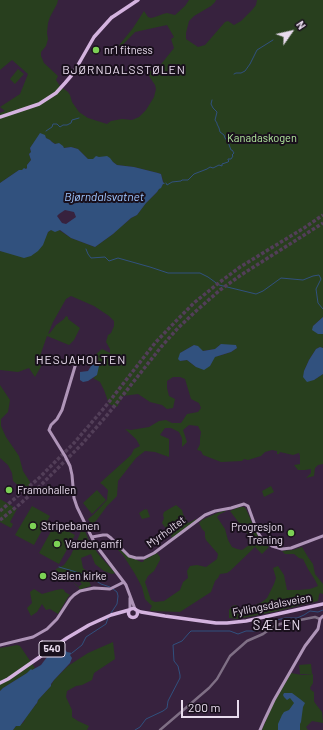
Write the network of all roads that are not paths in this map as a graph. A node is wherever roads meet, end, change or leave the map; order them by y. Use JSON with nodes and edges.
{"nodes":[{"id":1,"x":138,"y":0,"type":"edge"},
{"id":2,"x":0,"y":118,"type":"edge"},
{"id":3,"x":81,"y":361,"type":"dead end"},
{"id":4,"x":91,"y":535,"type":"junction"},
{"id":5,"x":102,"y":535,"type":"junction"},
{"id":6,"x":323,"y":536,"type":"edge"},
{"id":7,"x":94,"y":541,"type":"junction"},
{"id":8,"x":124,"y":582,"type":"junction"},
{"id":9,"x":323,"y":604,"type":"edge"},
{"id":10,"x":132,"y":610,"type":"junction"},
{"id":11,"x":152,"y":614,"type":"junction"},
{"id":12,"x":129,"y":616,"type":"junction"},
{"id":13,"x":106,"y":617,"type":"junction"},
{"id":14,"x":135,"y":617,"type":"junction"},
{"id":15,"x":322,"y":617,"type":"edge"},
{"id":16,"x":0,"y":645,"type":"edge"},
{"id":17,"x":0,"y":683,"type":"edge"},
{"id":18,"x":160,"y":730,"type":"edge"},
{"id":19,"x":260,"y":730,"type":"edge"}],
"edges":[{"from":1,"to":2,"type":"main road"},
{"from":3,"to":4,"type":"main road"},
{"from":4,"to":5,"type":"main road"},
{"from":4,"to":7,"type":"main road"},
{"from":5,"to":6,"type":"main road","name":"Myrholtet"},
{"from":5,"to":7,"type":"main road"},
{"from":7,"to":8,"type":"main road"},
{"from":8,"to":10,"type":"main road"},
{"from":8,"to":16,"type":"main road"},
{"from":9,"to":11,"type":"main road","name":"Fyllingsdalsveien","number":"540"},
{"from":10,"to":11,"type":"main road","name":"Fyllingsdalsveien","number":"540"},
{"from":10,"to":12,"type":"main road"},
{"from":10,"to":13,"type":"main road","name":"Fyllingsdalsveien","number":"540"},
{"from":10,"to":14,"type":"main road"},
{"from":11,"to":14,"type":"main road","name":"Fyllingsdalsveien","number":"540"},
{"from":12,"to":13,"type":"main road","name":"Fyllingsdalsveien","number":"540"},
{"from":12,"to":14,"type":"main road","number":"540"},
{"from":13,"to":17,"type":"main road","name":"Fyllingsdalsveien","number":"540"},
{"from":15,"to":18,"type":"street"},
{"from":15,"to":19,"type":"main road"}]}
